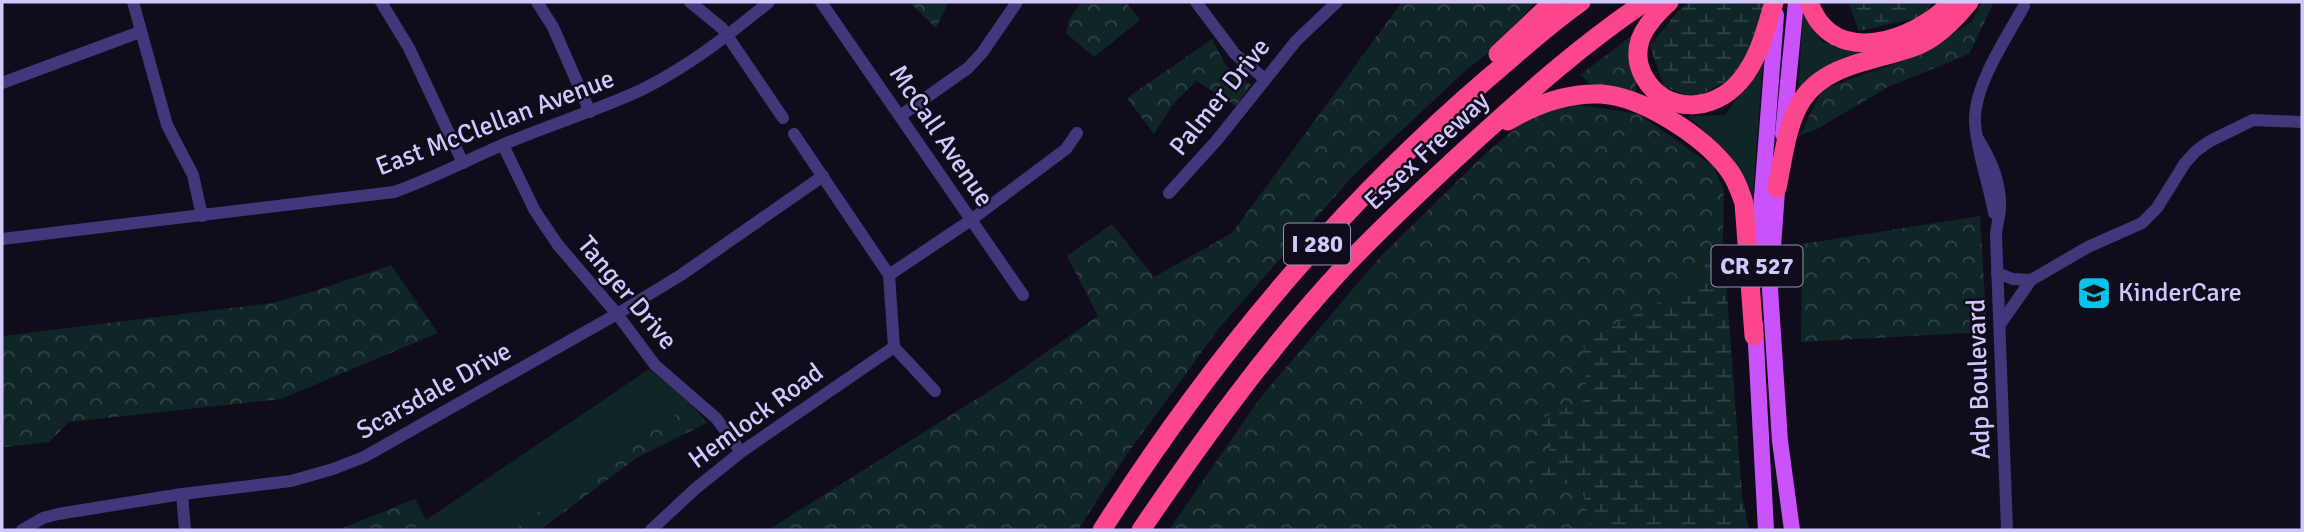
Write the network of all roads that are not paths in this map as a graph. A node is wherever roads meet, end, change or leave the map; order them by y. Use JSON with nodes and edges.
{"nodes":[{"id":1,"x":133,"y":2,"type":"edge"},
{"id":2,"x":381,"y":2,"type":"edge"},
{"id":3,"x":537,"y":2,"type":"edge"},
{"id":4,"x":690,"y":2,"type":"edge"},
{"id":5,"x":769,"y":2,"type":"edge"},
{"id":6,"x":821,"y":2,"type":"edge"},
{"id":7,"x":1017,"y":2,"type":"edge"},
{"id":8,"x":1196,"y":2,"type":"edge"},
{"id":9,"x":1337,"y":2,"type":"edge"},
{"id":10,"x":1553,"y":2,"type":"edge"},
{"id":11,"x":1581,"y":2,"type":"edge"},
{"id":12,"x":1645,"y":2,"type":"edge"},
{"id":13,"x":1670,"y":2,"type":"edge"},
{"id":14,"x":1775,"y":2,"type":"edge"},
{"id":15,"x":1796,"y":2,"type":"edge"},
{"id":16,"x":1809,"y":2,"type":"edge"},
{"id":17,"x":1952,"y":2,"type":"edge"},
{"id":18,"x":1969,"y":2,"type":"edge"},
{"id":19,"x":2024,"y":6,"type":"dead end"},
{"id":20,"x":140,"y":32,"type":"junction"},
{"id":21,"x":726,"y":36,"type":"junction"},
{"id":22,"x":1265,"y":79,"type":"junction"},
{"id":23,"x":2,"y":83,"type":"edge"},
{"id":24,"x":590,"y":112,"type":"junction"},
{"id":25,"x":900,"y":116,"type":"junction"},
{"id":26,"x":783,"y":118,"type":"dead end"},
{"id":27,"x":2302,"y":122,"type":"edge"},
{"id":28,"x":1077,"y":133,"type":"dead end"},
{"id":29,"x":794,"y":134,"type":"dead end"},
{"id":30,"x":503,"y":145,"type":"junction"},
{"id":31,"x":463,"y":163,"type":"junction"},
{"id":32,"x":822,"y":176,"type":"junction"},
{"id":33,"x":1378,"y":179,"type":"junction"},
{"id":34,"x":1428,"y":184,"type":"junction"},
{"id":35,"x":1777,"y":188,"type":"junction"},
{"id":36,"x":1169,"y":193,"type":"dead end"},
{"id":37,"x":202,"y":216,"type":"junction"},
{"id":38,"x":971,"y":220,"type":"junction"},
{"id":39,"x":2,"y":239,"type":"edge"},
{"id":40,"x":1997,"y":273,"type":"junction"},
{"id":41,"x":889,"y":275,"type":"junction"},
{"id":42,"x":2031,"y":280,"type":"junction"},
{"id":43,"x":1023,"y":295,"type":"dead end"},
{"id":44,"x":617,"y":314,"type":"junction"},
{"id":45,"x":2001,"y":323,"type":"junction"},
{"id":46,"x":1754,"y":336,"type":"junction"},
{"id":47,"x":894,"y":347,"type":"junction"},
{"id":48,"x":935,"y":391,"type":"dead end"},
{"id":49,"x":741,"y":452,"type":"junction"},
{"id":50,"x":1762,"y":472,"type":"junction"},
{"id":51,"x":181,"y":495,"type":"junction"},
{"id":52,"x":22,"y":530,"type":"edge"},
{"id":53,"x":185,"y":530,"type":"edge"},
{"id":54,"x":652,"y":530,"type":"edge"},
{"id":55,"x":1102,"y":530,"type":"edge"},
{"id":56,"x":1141,"y":530,"type":"edge"},
{"id":57,"x":1766,"y":530,"type":"edge"},
{"id":58,"x":1772,"y":530,"type":"edge"},
{"id":59,"x":1792,"y":530,"type":"edge"},
{"id":60,"x":2007,"y":530,"type":"edge"}],
"edges":[{"from":1,"to":20,"type":"street"},
{"from":2,"to":31,"type":"street"},
{"from":3,"to":24,"type":"street"},
{"from":4,"to":21,"type":"street"},
{"from":5,"to":21,"type":"street","name":"East McClellan Avenue"},
{"from":6,"to":25,"type":"street","name":"McCall Avenue"},
{"from":7,"to":25,"type":"street"},
{"from":8,"to":22,"type":"street"},
{"from":9,"to":22,"type":"street","name":"Palmer Drive"},
{"from":10,"to":33,"type":"highway"},
{"from":11,"to":33,"type":"highway","name":"Essex Freeway","number":"I 280"},
{"from":12,"to":34,"type":"highway","name":"Essex Freeway","number":"I 280"},
{"from":13,"to":14,"type":"highway"},
{"from":14,"to":46,"type":"main road","number":"CR 527"},
{"from":15,"to":35,"type":"main road","number":"CR 527"},
{"from":16,"to":17,"type":"highway"},
{"from":18,"to":35,"type":"highway"},
{"from":19,"to":40,"type":"street","name":"Adp Boulevard"},
{"from":20,"to":23,"type":"street"},
{"from":20,"to":37,"type":"street"},
{"from":21,"to":24,"type":"street","name":"East McClellan Avenue"},
{"from":21,"to":26,"type":"street"},
{"from":22,"to":36,"type":"street","name":"Palmer Drive"},
{"from":24,"to":30,"type":"street","name":"East McClellan Avenue"},
{"from":25,"to":38,"type":"street","name":"McCall Avenue"},
{"from":27,"to":42,"type":"street"},
{"from":28,"to":38,"type":"street"},
{"from":29,"to":32,"type":"street"},
{"from":30,"to":31,"type":"street","name":"East McClellan Avenue"},
{"from":30,"to":44,"type":"street","name":"Tanger Drive"},
{"from":31,"to":37,"type":"street","name":"East McClellan Avenue"},
{"from":32,"to":41,"type":"street"},
{"from":32,"to":44,"type":"street","name":"Scarsdale Drive"},
{"from":33,"to":55,"type":"highway","name":"Essex Freeway","number":"I 280"},
{"from":34,"to":46,"type":"highway"},
{"from":34,"to":56,"type":"highway","name":"Essex Freeway","number":"I 280"},
{"from":35,"to":59,"type":"main road","number":"CR 527"},
{"from":37,"to":39,"type":"street","name":"East McClellan Avenue"},
{"from":38,"to":41,"type":"street"},
{"from":38,"to":43,"type":"street","name":"McCall Avenue"},
{"from":40,"to":42,"type":"street"},
{"from":40,"to":45,"type":"street","name":"Adp Boulevard"},
{"from":41,"to":47,"type":"street"},
{"from":42,"to":45,"type":"street"},
{"from":44,"to":49,"type":"street","name":"Tanger Drive"},
{"from":44,"to":51,"type":"street","name":"Scarsdale Drive"},
{"from":45,"to":60,"type":"street","name":"Adp Boulevard"},
{"from":46,"to":50,"type":"main road","number":"CR 527"},
{"from":47,"to":48,"type":"street"},
{"from":47,"to":49,"type":"street","name":"Hemlock Road"},
{"from":49,"to":54,"type":"street","name":"Hemlock Road"},
{"from":50,"to":57,"type":"main road","number":"CR 527"},
{"from":50,"to":58,"type":"main road"},
{"from":51,"to":52,"type":"street","name":"Scarsdale Drive"},
{"from":51,"to":53,"type":"street"}]}
